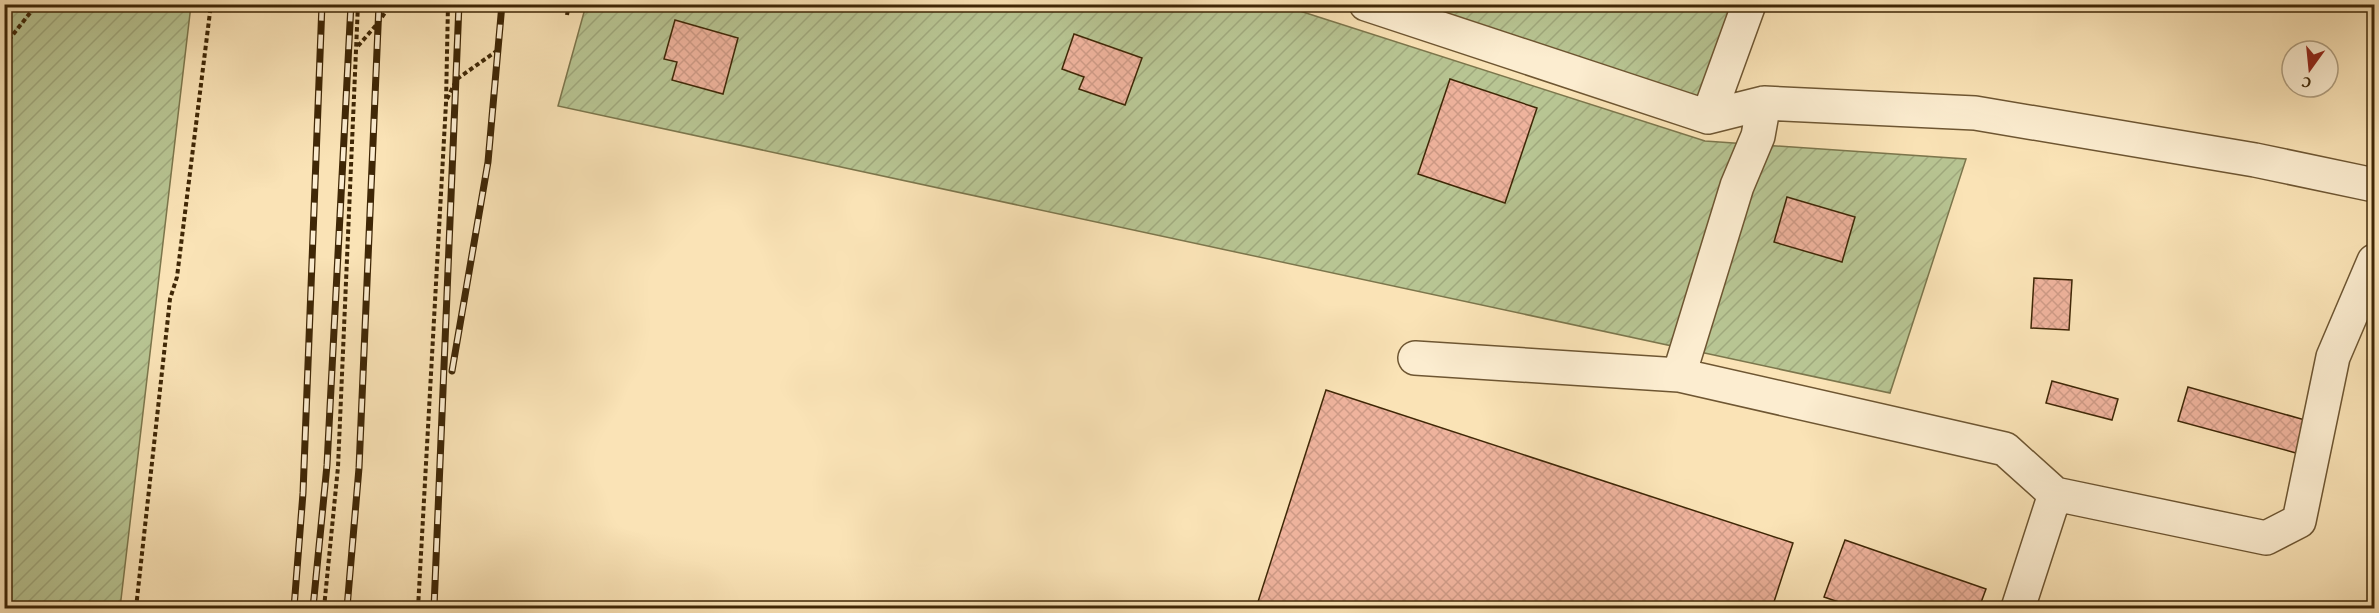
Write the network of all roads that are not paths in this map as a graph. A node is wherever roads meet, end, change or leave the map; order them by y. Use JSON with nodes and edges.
{"nodes":[{"id":1,"x":1749,"y":4,"type":"edge"},
{"id":2,"x":1373,"y":6,"type":"edge"},
{"id":3,"x":1764,"y":102,"type":"junction"},
{"id":4,"x":1708,"y":117,"type":"junction"},
{"id":5,"x":2374,"y":185,"type":"edge"},
{"id":6,"x":2374,"y":261,"type":"edge"},
{"id":7,"x":1415,"y":358,"type":"dead end"},
{"id":8,"x":1679,"y":375,"type":"junction"},
{"id":9,"x":2055,"y":494,"type":"junction"},
{"id":10,"x":2018,"y":609,"type":"edge"}],
"edges":[{"from":1,"to":4,"type":"lane"},
{"from":2,"to":4,"type":"lane"},
{"from":3,"to":4,"type":"lane"},
{"from":3,"to":5,"type":"lane"},
{"from":3,"to":8,"type":"lane"},
{"from":6,"to":9,"type":"lane"},
{"from":7,"to":8,"type":"lane"},
{"from":8,"to":9,"type":"lane"},
{"from":9,"to":10,"type":"lane"}]}
